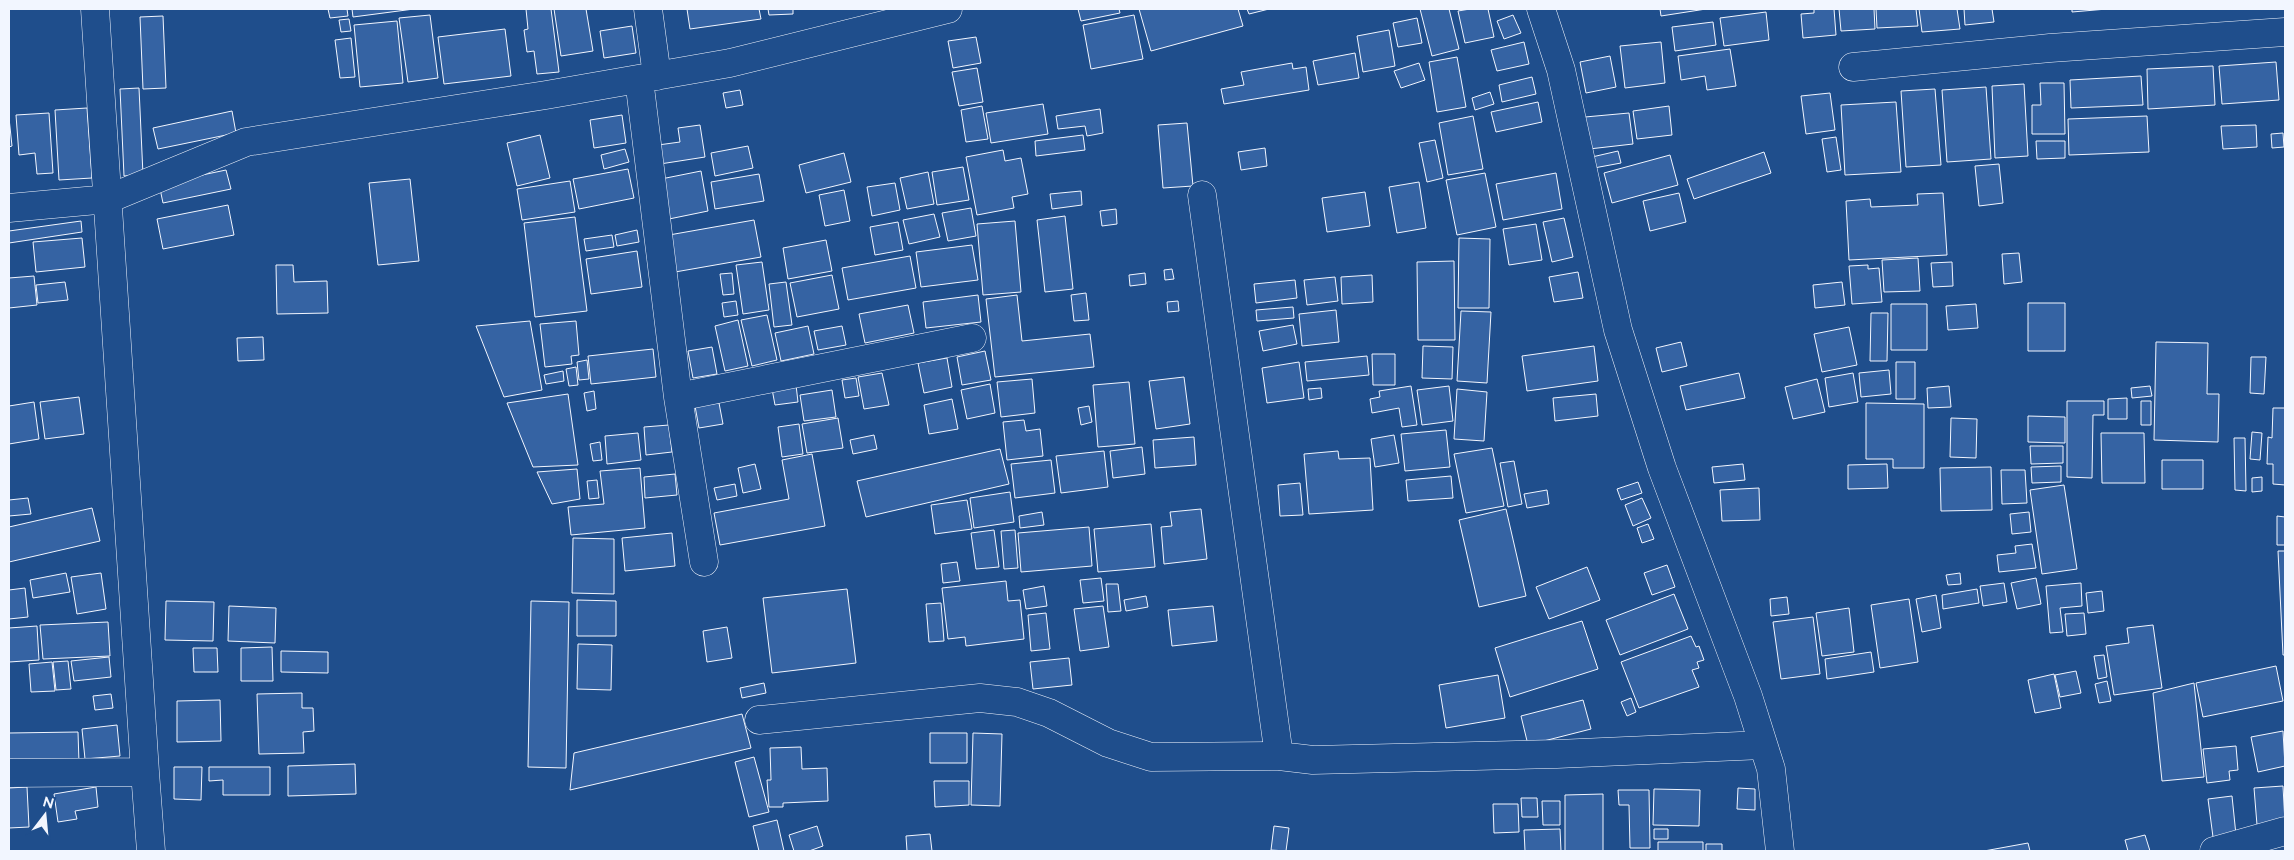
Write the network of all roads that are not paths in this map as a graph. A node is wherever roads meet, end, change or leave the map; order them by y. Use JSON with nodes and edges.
{"nodes":[{"id":1,"x":95,"y":9,"type":"edge"},
{"id":2,"x":648,"y":9,"type":"edge"},
{"id":3,"x":948,"y":9,"type":"edge"},
{"id":4,"x":1540,"y":9,"type":"edge"},
{"id":5,"x":867,"y":19,"type":"edge"},
{"id":6,"x":2285,"y":32,"type":"edge"},
{"id":7,"x":1853,"y":67,"type":"dead end"},
{"id":8,"x":648,"y":77,"type":"junction"},
{"id":9,"x":1202,"y":195,"type":"dead end"},
{"id":10,"x":108,"y":199,"type":"junction"},
{"id":11,"x":9,"y":208,"type":"edge"},
{"id":12,"x":972,"y":338,"type":"dead end"},
{"id":13,"x":678,"y":397,"type":"junction"},
{"id":14,"x":704,"y":562,"type":"dead end"},
{"id":15,"x":760,"y":720,"type":"dead end"},
{"id":16,"x":1763,"y":744,"type":"junction"},
{"id":17,"x":1279,"y":756,"type":"junction"},
{"id":18,"x":145,"y":772,"type":"junction"},
{"id":19,"x":9,"y":774,"type":"edge"},
{"id":20,"x":2285,"y":831,"type":"edge"},
{"id":21,"x":150,"y":851,"type":"edge"},
{"id":22,"x":1780,"y":851,"type":"edge"},
{"id":23,"x":2214,"y":851,"type":"edge"}],
"edges":[{"from":1,"to":10,"type":"street"},
{"from":2,"to":8,"type":"street"},
{"from":3,"to":5,"type":"street"},
{"from":4,"to":16,"type":"street"},
{"from":5,"to":8,"type":"street"},
{"from":6,"to":7,"type":"street"},
{"from":8,"to":10,"type":"street"},
{"from":8,"to":13,"type":"street"},
{"from":9,"to":17,"type":"street"},
{"from":10,"to":11,"type":"street"},
{"from":10,"to":18,"type":"street"},
{"from":12,"to":13,"type":"street"},
{"from":13,"to":14,"type":"street"},
{"from":15,"to":17,"type":"street"},
{"from":16,"to":17,"type":"street"},
{"from":16,"to":22,"type":"street"},
{"from":18,"to":19,"type":"street"},
{"from":18,"to":21,"type":"street"},
{"from":20,"to":23,"type":"street"}]}
